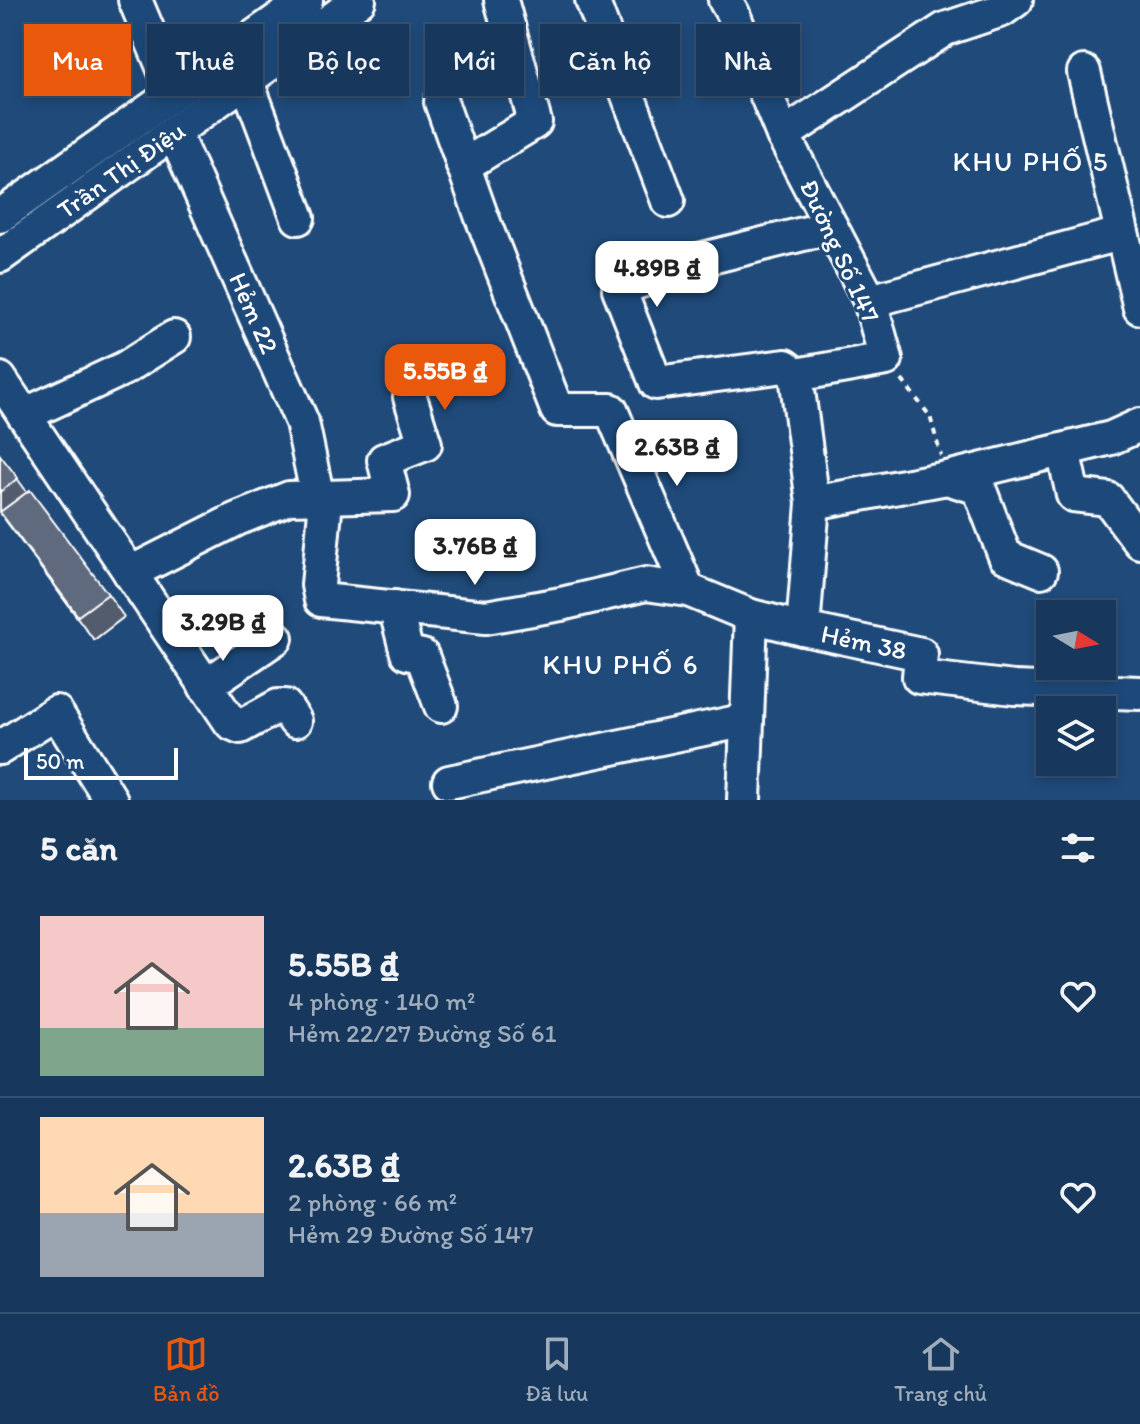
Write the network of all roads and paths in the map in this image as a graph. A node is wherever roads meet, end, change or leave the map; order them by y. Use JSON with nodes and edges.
{"nodes":[{"id":1,"x":135,"y":0,"type":"edge"},
{"id":2,"x":359,"y":0,"type":"edge"},
{"id":3,"x":501,"y":0,"type":"edge"},
{"id":4,"x":592,"y":0,"type":"edge"},
{"id":5,"x":1016,"y":0,"type":"edge"},
{"id":6,"x":738,"y":5,"type":"edge"},
{"id":7,"x":313,"y":9,"type":"edge"},
{"id":8,"x":147,"y":29,"type":"edge"},
{"id":9,"x":263,"y":39,"type":"edge"},
{"id":10,"x":263,"y":64,"type":"edge"},
{"id":11,"x":1084,"y":72,"type":"dead end"},
{"id":12,"x":170,"y":96,"type":"edge"},
{"id":13,"x":227,"y":96,"type":"edge"},
{"id":14,"x":252,"y":96,"type":"edge"},
{"id":15,"x":441,"y":102,"type":"dead end"},
{"id":16,"x":174,"y":133,"type":"junction"},
{"id":17,"x":783,"y":135,"type":"junction"},
{"id":18,"x":463,"y":166,"type":"junction"},
{"id":19,"x":668,"y":201,"type":"dead end"},
{"id":20,"x":0,"y":216,"type":"edge"},
{"id":21,"x":298,"y":218,"type":"dead end"},
{"id":22,"x":831,"y":227,"type":"junction"},
{"id":23,"x":1120,"y":234,"type":"junction"},
{"id":24,"x":0,"y":256,"type":"edge"},
{"id":25,"x":870,"y":301,"type":"junction"},
{"id":26,"x":1140,"y":308,"type":"edge"},
{"id":27,"x":174,"y":337,"type":"dead end"},
{"id":28,"x":886,"y":359,"type":"junction"},
{"id":29,"x":796,"y":375,"type":"junction"},
{"id":30,"x":0,"y":379,"type":"edge"},
{"id":31,"x":410,"y":397,"type":"dead end"},
{"id":32,"x":24,"y":415,"type":"junction"},
{"id":33,"x":1140,"y":425,"type":"edge"},
{"id":34,"x":1063,"y":450,"type":"junction"},
{"id":35,"x":947,"y":478,"type":"junction"},
{"id":36,"x":318,"y":499,"type":"junction"},
{"id":37,"x":813,"y":503,"type":"junction"},
{"id":38,"x":1140,"y":542,"type":"edge"},
{"id":39,"x":1041,"y":571,"type":"dead end"},
{"id":40,"x":130,"y":573,"type":"junction"},
{"id":41,"x":688,"y":590,"type":"junction"},
{"id":42,"x":395,"y":607,"type":"junction"},
{"id":43,"x":751,"y":616,"type":"junction"},
{"id":44,"x":803,"y":629,"type":"junction"},
{"id":45,"x":276,"y":638,"type":"dead end"},
{"id":46,"x":205,"y":686,"type":"junction"},
{"id":47,"x":1140,"y":693,"type":"edge"},
{"id":48,"x":441,"y":706,"type":"dead end"},
{"id":49,"x":747,"y":720,"type":"junction"},
{"id":50,"x":295,"y":721,"type":"dead end"},
{"id":51,"x":0,"y":748,"type":"edge"},
{"id":52,"x":449,"y":782,"type":"dead end"},
{"id":53,"x":111,"y":800,"type":"edge"},
{"id":54,"x":744,"y":800,"type":"edge"}],
"edges":[{"from":1,"to":8,"type":"street"},
{"from":2,"to":7,"type":"street","name":"Trần Thị Điệu"},
{"from":3,"to":18,"type":"street"},
{"from":4,"to":19,"type":"street"},
{"from":5,"to":17,"type":"street"},
{"from":6,"to":17,"type":"street","name":"Đường Số 147"},
{"from":7,"to":9,"type":"street","name":"Trần Thị Điệu"},
{"from":7,"to":10,"type":"street","name":"Trần Thị Điệu"},
{"from":11,"to":23,"type":"street"},
{"from":12,"to":20,"type":"street","name":"Trần Thị Điệu"},
{"from":13,"to":16,"type":"street","name":"Trần Thị Điệu"},
{"from":14,"to":21,"type":"street"},
{"from":15,"to":18,"type":"street"},
{"from":16,"to":24,"type":"street","name":"Trần Thị Điệu"},
{"from":16,"to":36,"type":"street","name":"Hẻm 22"},
{"from":17,"to":22,"type":"street","name":"Đường Số 147"},
{"from":18,"to":41,"type":"street"},
{"from":22,"to":25,"type":"street","name":"Đường Số 147"},
{"from":22,"to":29,"type":"street","name":"Đường Số 147"},
{"from":23,"to":25,"type":"street"},
{"from":23,"to":26,"type":"street"},
{"from":25,"to":28,"type":"street","name":"Đường Số 147"},
{"from":27,"to":32,"type":"street"},
{"from":28,"to":29,"type":"street","name":"Đường Số 147"},
{"from":28,"to":35,"type":"path"},
{"from":29,"to":37,"type":"street"},
{"from":30,"to":32,"type":"street"},
{"from":31,"to":36,"type":"street"},
{"from":32,"to":40,"type":"street"},
{"from":33,"to":34,"type":"street"},
{"from":34,"to":35,"type":"street"},
{"from":34,"to":38,"type":"street"},
{"from":35,"to":37,"type":"street"},
{"from":35,"to":39,"type":"street"},
{"from":36,"to":40,"type":"street"},
{"from":36,"to":42,"type":"street","name":"Hẻm 22"},
{"from":37,"to":44,"type":"street"},
{"from":40,"to":46,"type":"street"},
{"from":41,"to":42,"type":"street"},
{"from":41,"to":43,"type":"street"},
{"from":42,"to":48,"type":"street"},
{"from":43,"to":44,"type":"street"},
{"from":43,"to":49,"type":"street"},
{"from":44,"to":47,"type":"street","name":"Hẻm 38"},
{"from":45,"to":46,"type":"street"},
{"from":46,"to":50,"type":"street"},
{"from":49,"to":52,"type":"street"},
{"from":49,"to":54,"type":"street"},
{"from":51,"to":53,"type":"street"}]}
